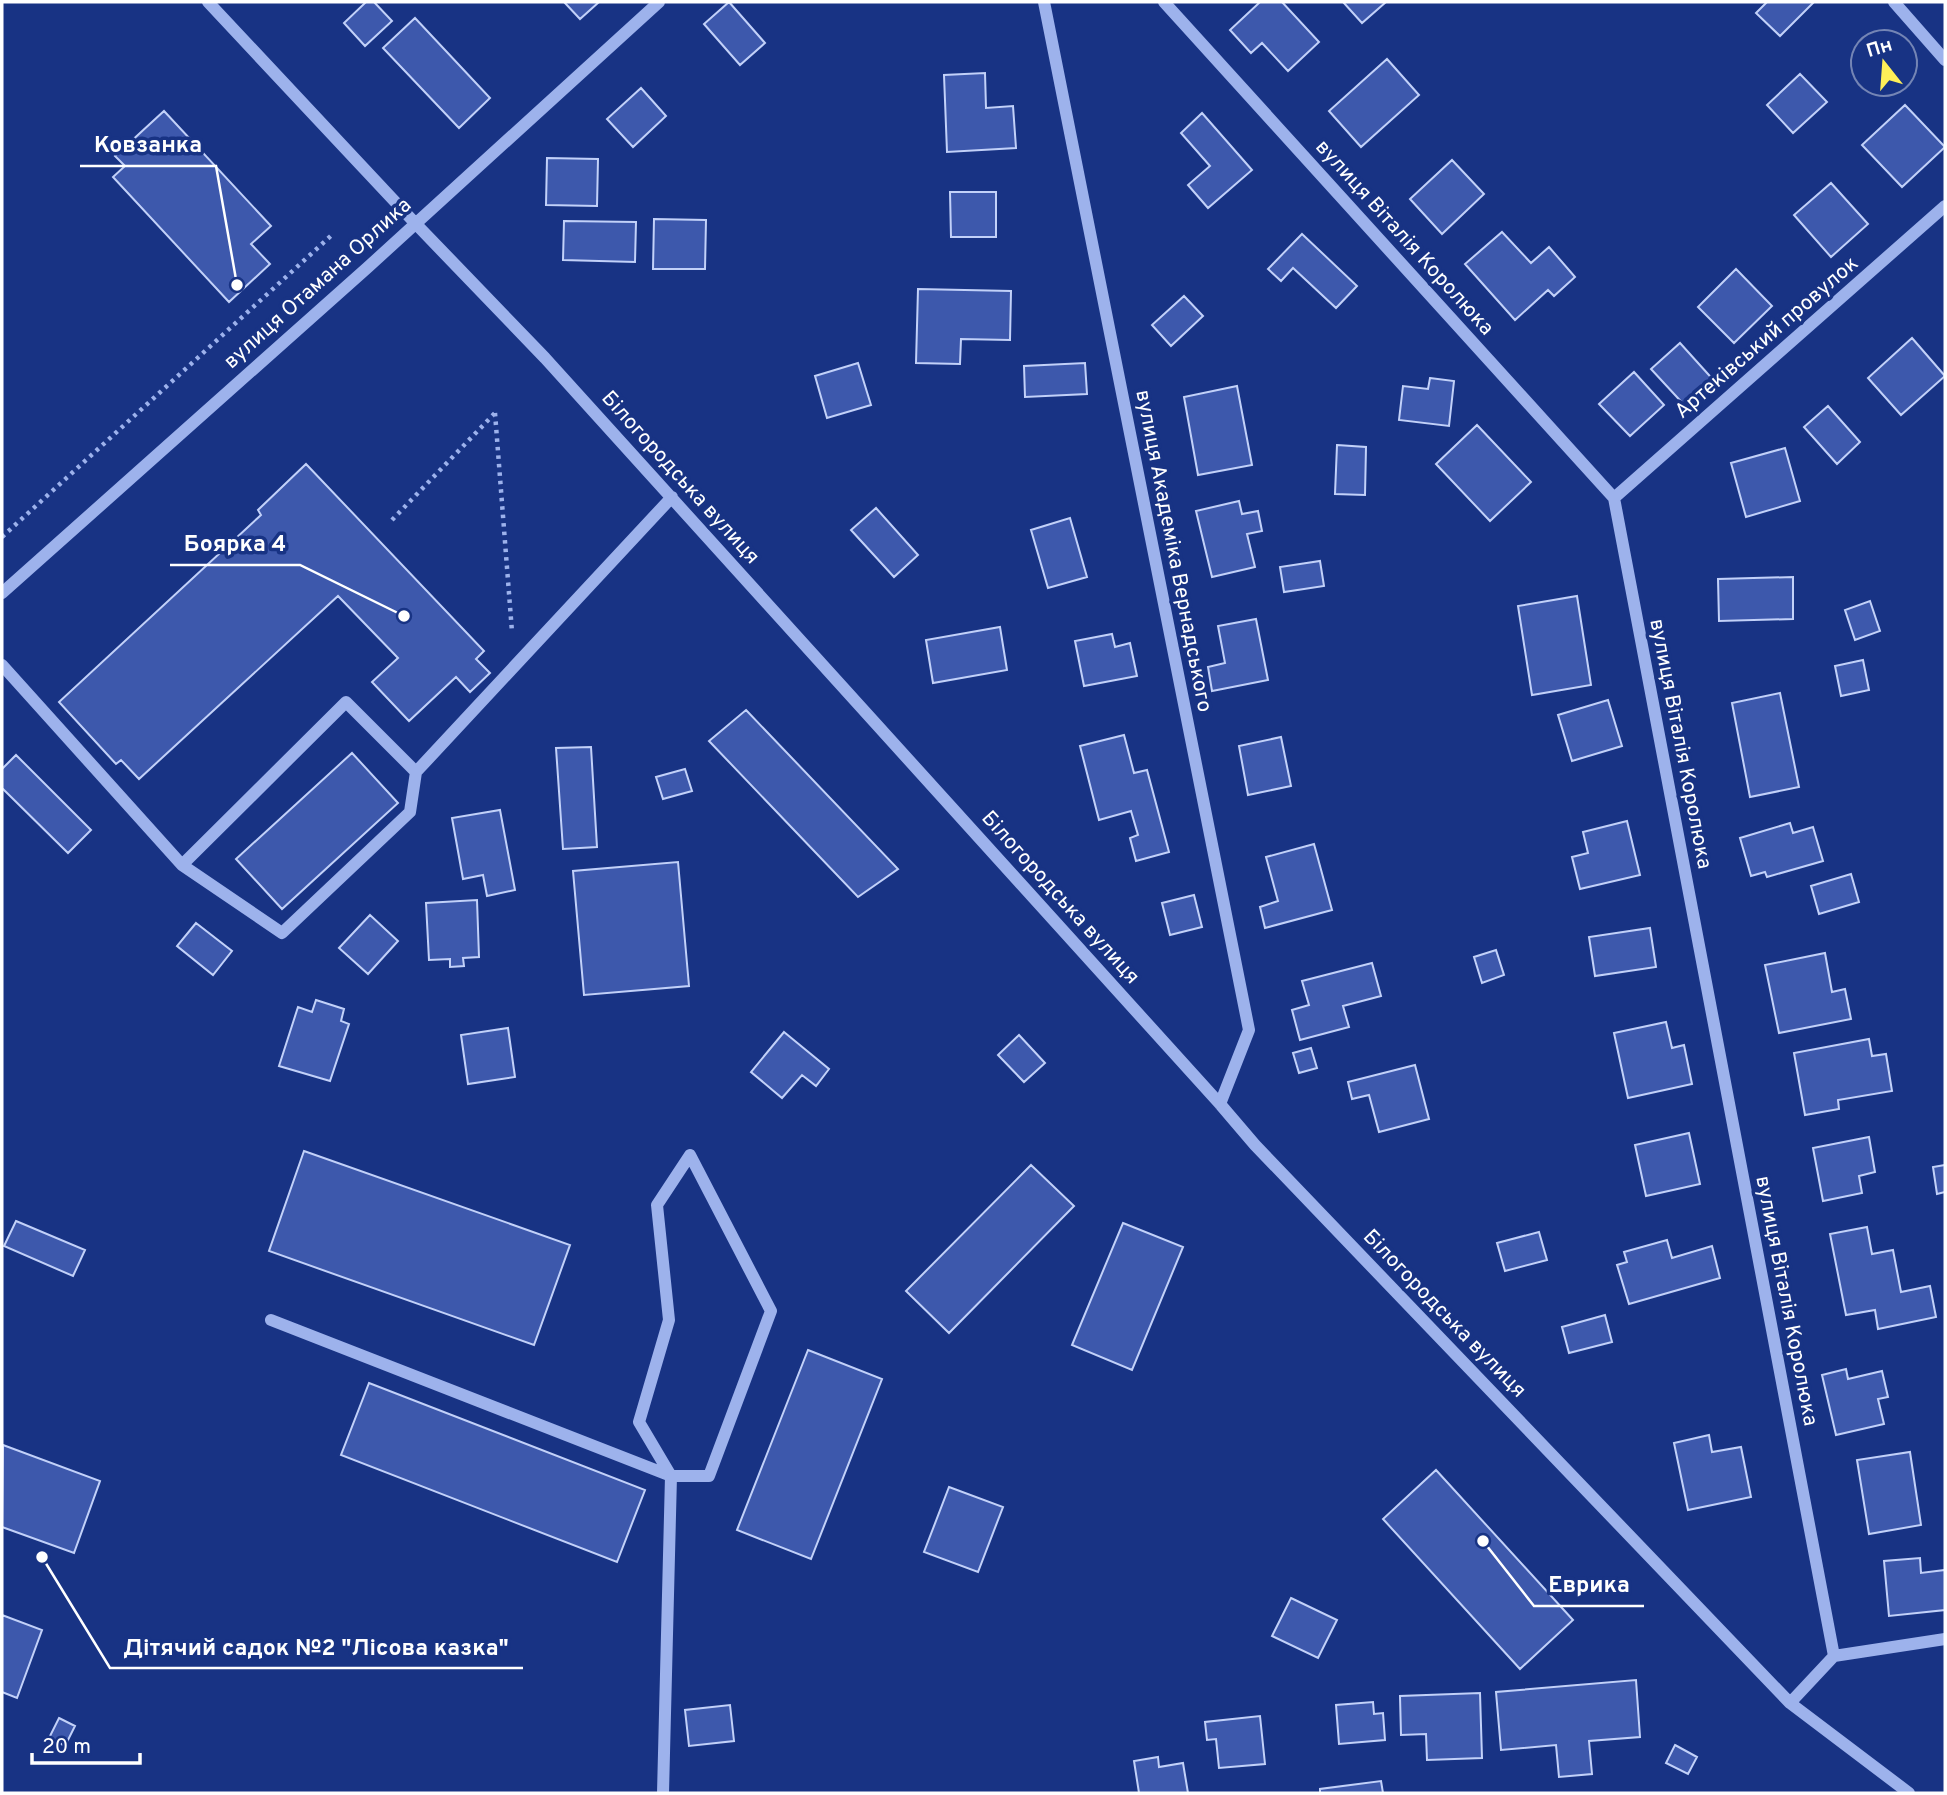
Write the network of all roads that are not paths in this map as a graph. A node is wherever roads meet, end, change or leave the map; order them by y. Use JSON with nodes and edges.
{"nodes":[{"id":1,"x":208,"y":2,"type":"edge"},
{"id":2,"x":659,"y":2,"type":"edge"},
{"id":3,"x":1044,"y":2,"type":"edge"},
{"id":4,"x":1164,"y":2,"type":"edge"},
{"id":5,"x":1894,"y":2,"type":"edge"},
{"id":6,"x":1945,"y":60,"type":"edge"},
{"id":7,"x":1945,"y":206,"type":"edge"},
{"id":8,"x":415,"y":223,"type":"junction"},
{"id":9,"x":671,"y":497,"type":"junction"},
{"id":10,"x":1614,"y":498,"type":"junction"},
{"id":11,"x":2,"y":593,"type":"edge"},
{"id":12,"x":2,"y":665,"type":"edge"},
{"id":13,"x":416,"y":772,"type":"junction"},
{"id":14,"x":182,"y":864,"type":"junction"},
{"id":15,"x":1220,"y":1104,"type":"junction"},
{"id":16,"x":271,"y":1320,"type":"dead end"},
{"id":17,"x":671,"y":1476,"type":"junction"},
{"id":18,"x":1945,"y":1639,"type":"edge"},
{"id":19,"x":1834,"y":1656,"type":"junction"},
{"id":20,"x":1790,"y":1703,"type":"junction"},
{"id":21,"x":663,"y":1793,"type":"edge"},
{"id":22,"x":1907,"y":1793,"type":"edge"}],
"edges":[{"from":1,"to":8,"type":"street","name":"Білогородська вулиця"},
{"from":2,"to":8,"type":"street","name":"вулиця Отамана Орлика"},
{"from":3,"to":15,"type":"street","name":"вулиця Академіка Вернадського"},
{"from":4,"to":10,"type":"street","name":"вулиця Віталія Королюка"},
{"from":5,"to":6,"type":"street"},
{"from":7,"to":10,"type":"street","name":"Артеківський провулок"},
{"from":8,"to":9,"type":"street","name":"Білогородська вулиця"},
{"from":8,"to":11,"type":"street","name":"вулиця Отамана Орлика"},
{"from":9,"to":13,"type":"street"},
{"from":9,"to":15,"type":"street","name":"Білогородська вулиця"},
{"from":10,"to":19,"type":"street","name":"вулиця Віталія Королюка"},
{"from":12,"to":14,"type":"street"},
{"from":13,"to":14,"type":"street"},
{"from":13,"to":14,"type":"street"},
{"from":15,"to":20,"type":"street","name":"Білогородська вулиця"},
{"from":16,"to":17,"type":"street"},
{"from":17,"to":17,"type":"street"},
{"from":17,"to":21,"type":"street"},
{"from":18,"to":19,"type":"street"},
{"from":19,"to":20,"type":"street"},
{"from":20,"to":22,"type":"street","name":"Білогородська вулиця"}]}
